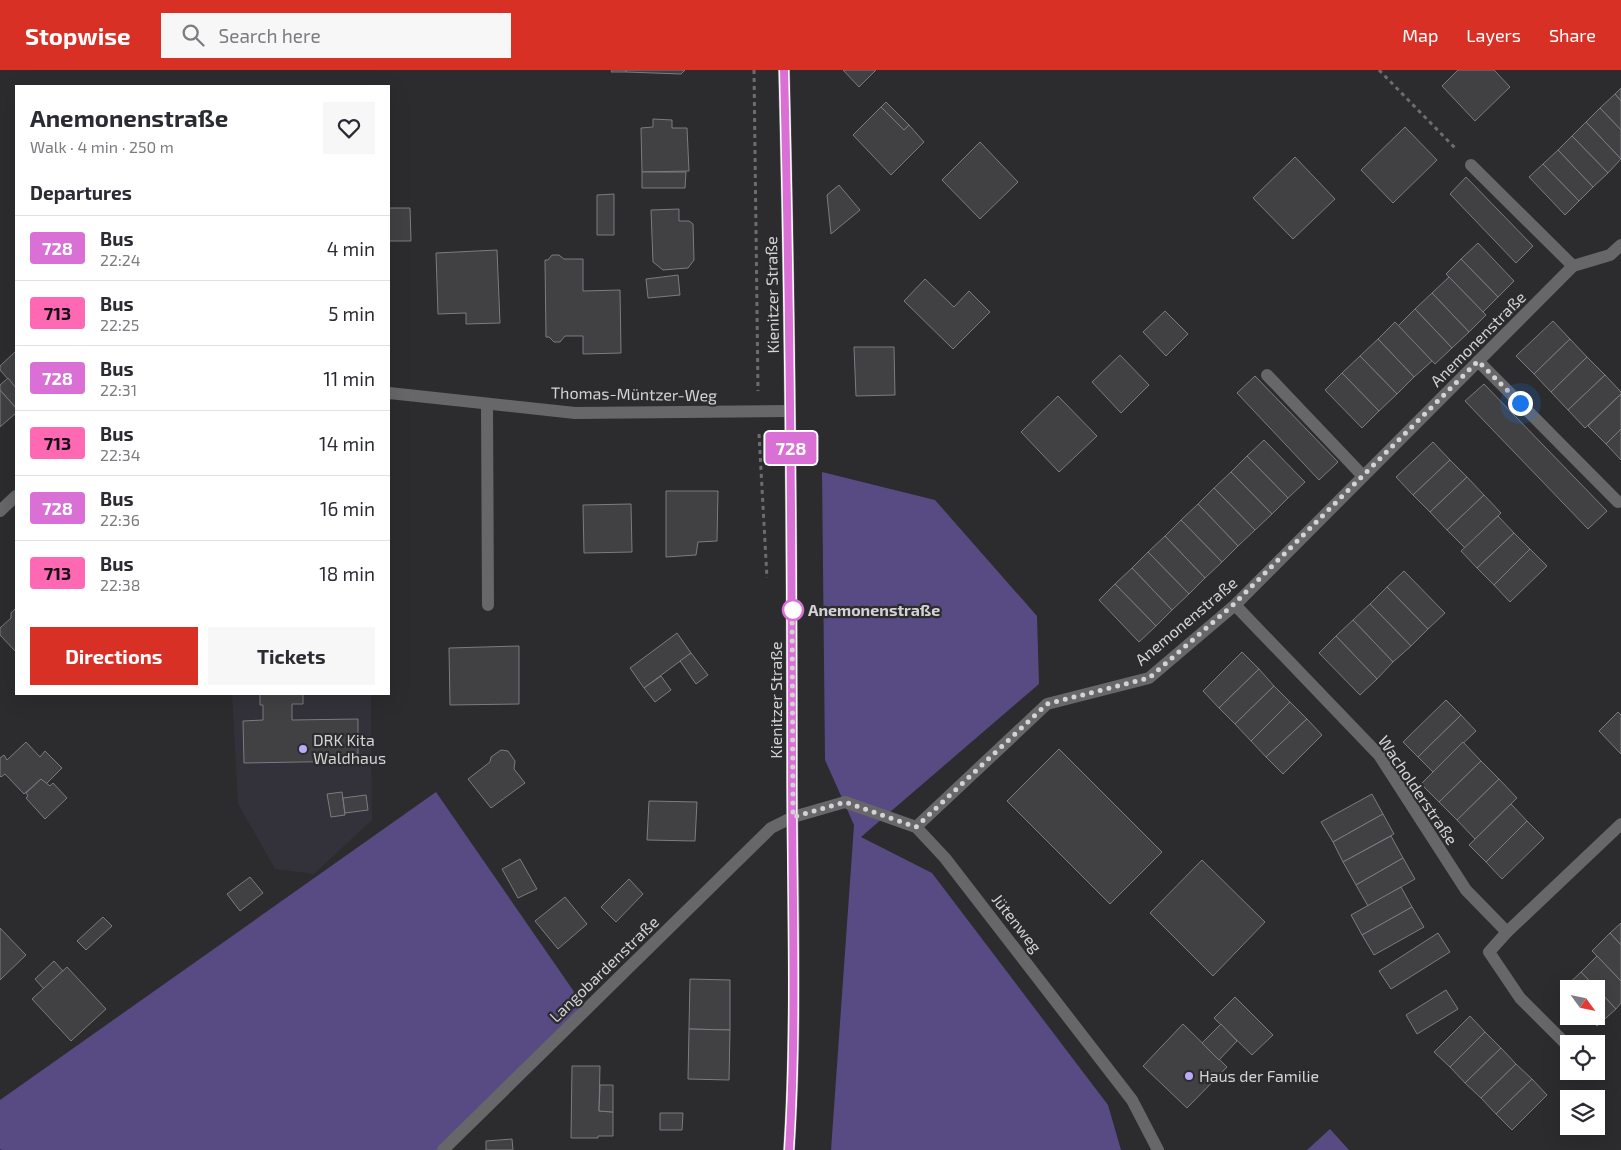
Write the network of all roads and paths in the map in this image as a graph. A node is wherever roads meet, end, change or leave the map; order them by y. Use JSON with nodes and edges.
{"nodes":[{"id":1,"x":754,"y":70,"type":"edge"},
{"id":2,"x":784,"y":70,"type":"edge"},
{"id":3,"x":1379,"y":70,"type":"edge"},
{"id":4,"x":1471,"y":165,"type":"joint"},
{"id":5,"x":1621,"y":245,"type":"edge"},
{"id":6,"x":1573,"y":266,"type":"junction"},
{"id":7,"x":1478,"y":361,"type":"junction"},
{"id":8,"x":1267,"y":375,"type":"dead end"},
{"id":9,"x":390,"y":393,"type":"edge"},
{"id":10,"x":487,"y":404,"type":"junction"},
{"id":11,"x":758,"y":411,"type":"junction"},
{"id":12,"x":790,"y":411,"type":"junction"},
{"id":13,"x":1363,"y":476,"type":"junction"},
{"id":14,"x":15,"y":497,"type":"edge"},
{"id":15,"x":1618,"y":502,"type":"dead end"},
{"id":16,"x":0,"y":511,"type":"edge"},
{"id":17,"x":767,"y":580,"type":"dead end"},
{"id":18,"x":1234,"y":604,"type":"junction"},
{"id":19,"x":488,"y":605,"type":"dead end"},
{"id":20,"x":793,"y":817,"type":"junction"},
{"id":21,"x":1621,"y":824,"type":"edge"},
{"id":22,"x":916,"y":827,"type":"junction"},
{"id":23,"x":1506,"y":932,"type":"junction"},
{"id":24,"x":1560,"y":1038,"type":"edge"},
{"id":25,"x":443,"y":1150,"type":"edge"},
{"id":26,"x":789,"y":1150,"type":"edge"},
{"id":27,"x":1158,"y":1150,"type":"edge"}],
"edges":[{"from":1,"to":11,"type":"path"},
{"from":2,"to":12,"type":"street","name":"Kienitzer Straße"},
{"from":3,"to":4,"type":"path"},
{"from":4,"to":6,"type":"street"},
{"from":5,"to":6,"type":"street","name":"Anemonenstraße"},
{"from":6,"to":7,"type":"street","name":"Anemonenstraße"},
{"from":7,"to":13,"type":"street","name":"Anemonenstraße"},
{"from":7,"to":15,"type":"street"},
{"from":8,"to":13,"type":"street"},
{"from":9,"to":10,"type":"street","name":"Thomas-Müntzer-Weg"},
{"from":10,"to":11,"type":"street","name":"Thomas-Müntzer-Weg"},
{"from":10,"to":19,"type":"street"},
{"from":11,"to":12,"type":"street","name":"Thomas-Müntzer-Weg"},
{"from":11,"to":17,"type":"path"},
{"from":12,"to":20,"type":"street","name":"Kienitzer Straße"},
{"from":13,"to":18,"type":"street","name":"Anemonenstraße"},
{"from":14,"to":16,"type":"street"},
{"from":18,"to":22,"type":"street","name":"Anemonenstraße"},
{"from":18,"to":23,"type":"street","name":"Wacholderstraße"},
{"from":20,"to":22,"type":"street","name":"Jütenweg"},
{"from":20,"to":25,"type":"street","name":"Langobardenstraße"},
{"from":20,"to":26,"type":"street","name":"Kienitzer Straße"},
{"from":21,"to":23,"type":"street"},
{"from":22,"to":27,"type":"street","name":"Jütenweg"},
{"from":23,"to":24,"type":"street"}]}
